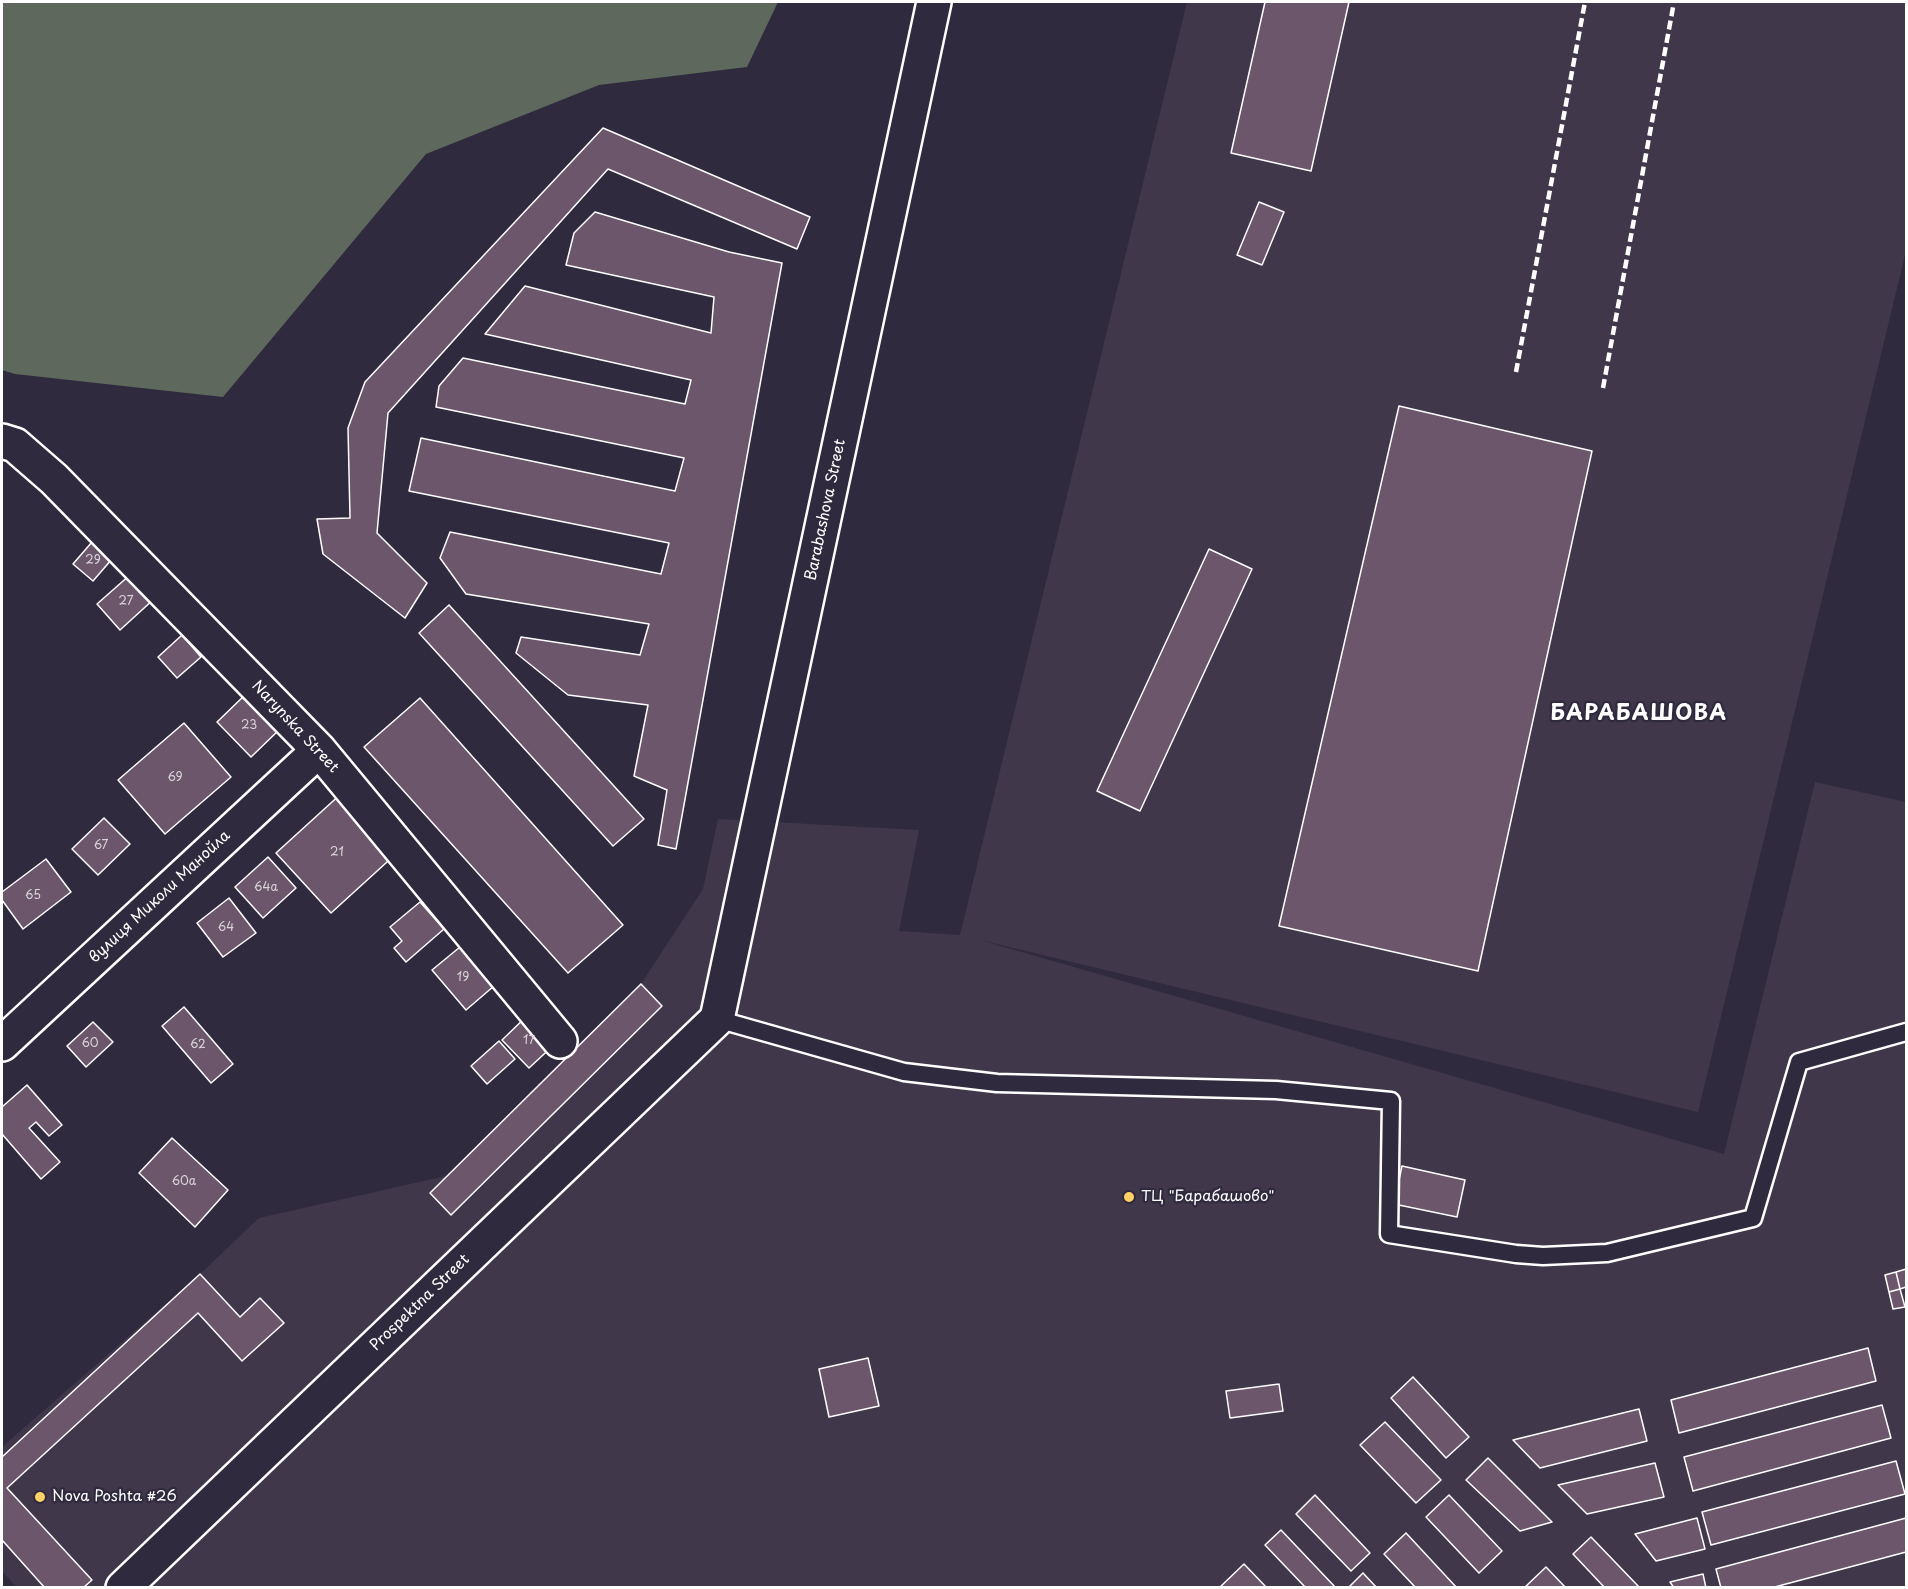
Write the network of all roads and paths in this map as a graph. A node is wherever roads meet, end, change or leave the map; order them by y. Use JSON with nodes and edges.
{"nodes":[{"id":1,"x":934,"y":2,"type":"edge"},
{"id":2,"x":2,"y":441,"type":"edge"},
{"id":3,"x":319,"y":750,"type":"junction"},
{"id":4,"x":717,"y":1018,"type":"junction"},
{"id":5,"x":1906,"y":1032,"type":"edge"},
{"id":6,"x":560,"y":1041,"type":"dead end"},
{"id":7,"x":2,"y":1044,"type":"edge"},
{"id":8,"x":123,"y":1587,"type":"edge"}],
"edges":[{"from":1,"to":4,"type":"street","name":"Barabashova Street"},
{"from":2,"to":3,"type":"street","name":"Narynska Street"},
{"from":3,"to":6,"type":"street","name":"Narynska Street"},
{"from":3,"to":7,"type":"street","name":"вулиця Миколи Манойла"},
{"from":4,"to":5,"type":"lane"},
{"from":4,"to":8,"type":"street","name":"Prospektna Street"}]}
